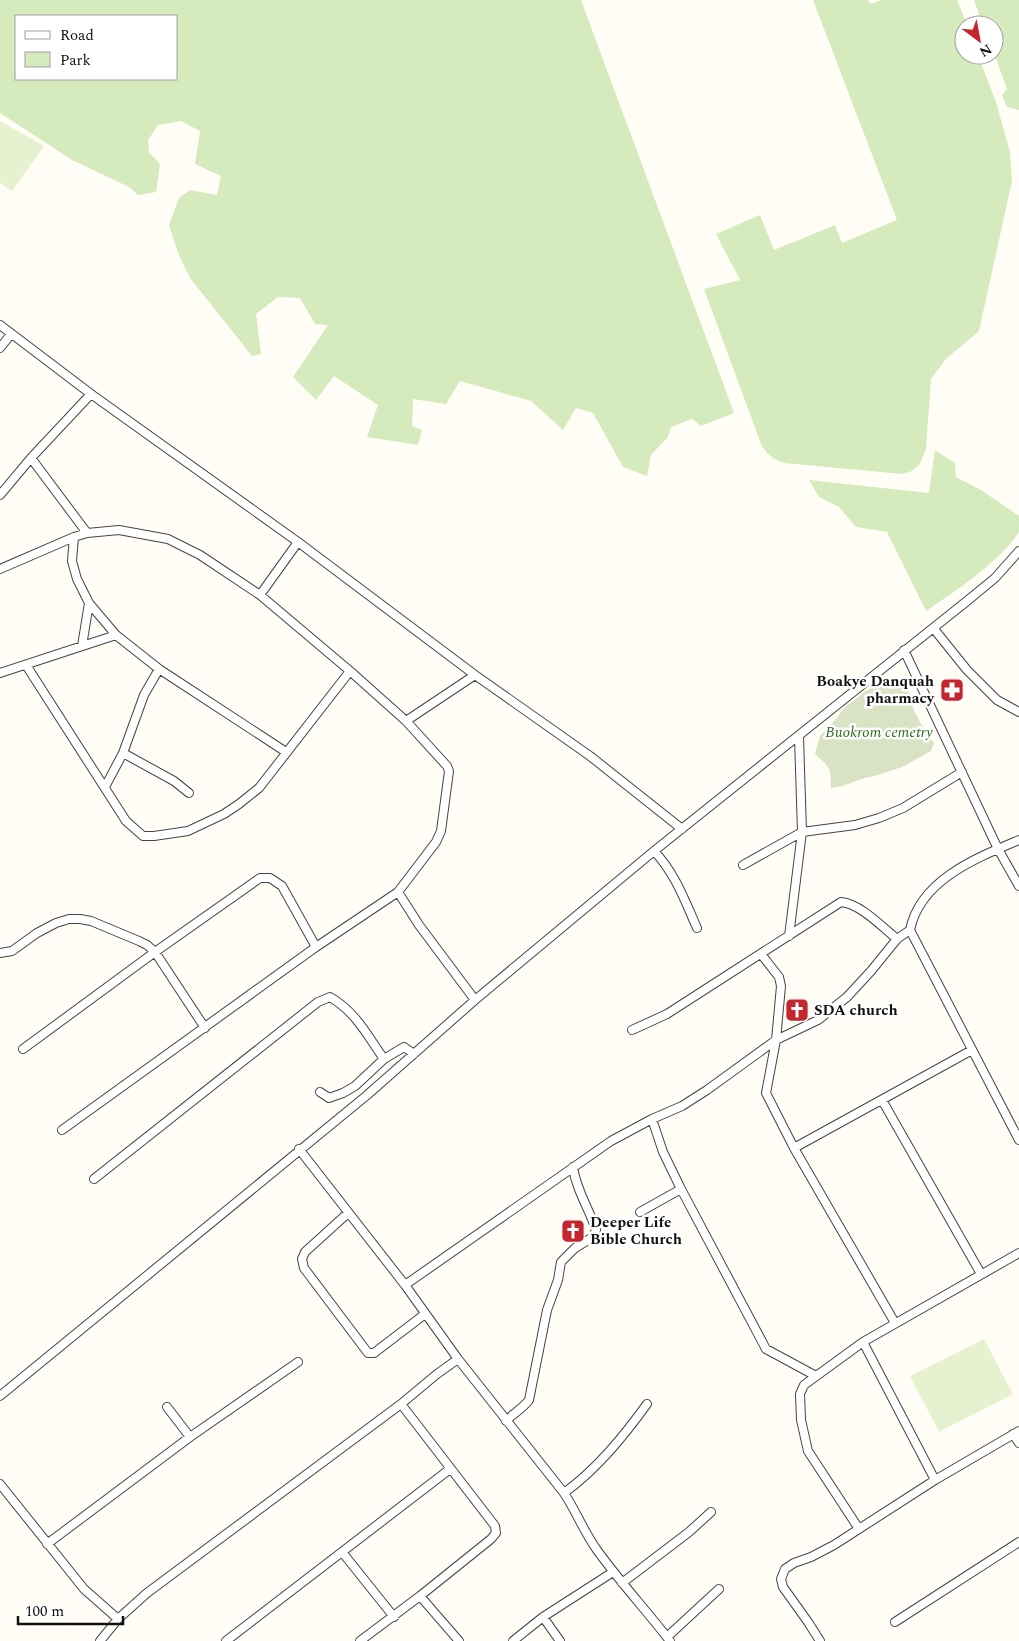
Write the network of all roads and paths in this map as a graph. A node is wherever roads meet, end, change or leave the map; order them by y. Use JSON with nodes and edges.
{"nodes":[{"id":1,"x":0,"y":326,"type":"edge"},
{"id":2,"x":11,"y":334,"type":"junction"},
{"id":3,"x":0,"y":348,"type":"edge"},
{"id":4,"x":91,"y":394,"type":"junction"},
{"id":5,"x":31,"y":458,"type":"junction"},
{"id":6,"x":0,"y":495,"type":"edge"},
{"id":7,"x":87,"y":534,"type":"junction"},
{"id":8,"x":74,"y":537,"type":"junction"},
{"id":9,"x":298,"y":542,"type":"junction"},
{"id":10,"x":1019,"y":551,"type":"edge"},
{"id":11,"x":0,"y":569,"type":"edge"},
{"id":12,"x":260,"y":595,"type":"junction"},
{"id":13,"x":89,"y":603,"type":"junction"},
{"id":14,"x":934,"y":629,"type":"junction"},
{"id":15,"x":116,"y":635,"type":"junction"},
{"id":16,"x":82,"y":646,"type":"junction"},
{"id":17,"x":904,"y":650,"type":"junction"},
{"id":18,"x":26,"y":665,"type":"junction"},
{"id":19,"x":159,"y":669,"type":"junction"},
{"id":20,"x":350,"y":671,"type":"junction"},
{"id":21,"x":0,"y":673,"type":"edge"},
{"id":22,"x":475,"y":675,"type":"junction"},
{"id":23,"x":1019,"y":712,"type":"edge"},
{"id":24,"x":406,"y":721,"type":"junction"},
{"id":25,"x":799,"y":737,"type":"junction"},
{"id":26,"x":286,"y":752,"type":"junction"},
{"id":27,"x":123,"y":753,"type":"junction"},
{"id":28,"x":962,"y":772,"type":"junction"},
{"id":29,"x":105,"y":787,"type":"junction"},
{"id":30,"x":189,"y":793,"type":"dead end"},
{"id":31,"x":682,"y":829,"type":"junction"},
{"id":32,"x":802,"y":832,"type":"junction"},
{"id":33,"x":1019,"y":840,"type":"edge"},
{"id":34,"x":998,"y":849,"type":"junction"},
{"id":35,"x":654,"y":851,"type":"junction"},
{"id":36,"x":743,"y":865,"type":"dead end"},
{"id":37,"x":1019,"y":886,"type":"edge"},
{"id":38,"x":398,"y":892,"type":"junction"},
{"id":39,"x":697,"y":928,"type":"dead end"},
{"id":40,"x":910,"y":930,"type":"junction"},
{"id":41,"x":789,"y":936,"type":"junction"},
{"id":42,"x":897,"y":939,"type":"junction"},
{"id":43,"x":316,"y":947,"type":"junction"},
{"id":44,"x":155,"y":952,"type":"junction"},
{"id":45,"x":0,"y":953,"type":"edge"},
{"id":46,"x":761,"y":954,"type":"junction"},
{"id":47,"x":475,"y":1000,"type":"junction"},
{"id":48,"x":205,"y":1028,"type":"junction"},
{"id":49,"x":632,"y":1030,"type":"dead end"},
{"id":50,"x":776,"y":1040,"type":"junction"},
{"id":51,"x":24,"y":1049,"type":"dead end"},
{"id":52,"x":972,"y":1050,"type":"junction"},
{"id":53,"x":414,"y":1054,"type":"junction"},
{"id":54,"x":384,"y":1059,"type":"junction"},
{"id":55,"x":356,"y":1086,"type":"junction"},
{"id":56,"x":320,"y":1092,"type":"dead end"},
{"id":57,"x":366,"y":1096,"type":"junction"},
{"id":58,"x":882,"y":1100,"type":"junction"},
{"id":59,"x":652,"y":1119,"type":"junction"},
{"id":60,"x":62,"y":1130,"type":"dead end"},
{"id":61,"x":1019,"y":1140,"type":"edge"},
{"id":62,"x":794,"y":1148,"type":"junction"},
{"id":63,"x":300,"y":1149,"type":"junction"},
{"id":64,"x":574,"y":1167,"type":"junction"},
{"id":65,"x":94,"y":1179,"type":"dead end"},
{"id":66,"x":681,"y":1189,"type":"junction"},
{"id":67,"x":640,"y":1212,"type":"dead end"},
{"id":68,"x":348,"y":1213,"type":"junction"},
{"id":69,"x":1019,"y":1253,"type":"edge"},
{"id":70,"x":981,"y":1274,"type":"junction"},
{"id":71,"x":404,"y":1285,"type":"junction"},
{"id":72,"x":425,"y":1314,"type":"junction"},
{"id":73,"x":895,"y":1323,"type":"junction"},
{"id":74,"x":863,"y":1342,"type":"junction"},
{"id":75,"x":458,"y":1359,"type":"junction"},
{"id":76,"x":298,"y":1362,"type":"dead end"},
{"id":77,"x":816,"y":1376,"type":"junction"},
{"id":78,"x":0,"y":1396,"type":"edge"},
{"id":79,"x":401,"y":1404,"type":"junction"},
{"id":80,"x":647,"y":1404,"type":"dead end"},
{"id":81,"x":167,"y":1407,"type":"dead end"},
{"id":82,"x":506,"y":1421,"type":"junction"},
{"id":83,"x":1016,"y":1432,"type":"edge"},
{"id":84,"x":190,"y":1437,"type":"junction"},
{"id":85,"x":1019,"y":1443,"type":"edge"},
{"id":86,"x":450,"y":1469,"type":"junction"},
{"id":87,"x":935,"y":1480,"type":"junction"},
{"id":88,"x":0,"y":1484,"type":"edge"},
{"id":89,"x":564,"y":1493,"type":"junction"},
{"id":90,"x":712,"y":1512,"type":"dead end"},
{"id":91,"x":859,"y":1528,"type":"junction"},
{"id":92,"x":1019,"y":1542,"type":"edge"},
{"id":93,"x":47,"y":1544,"type":"junction"},
{"id":94,"x":342,"y":1552,"type":"junction"},
{"id":95,"x":613,"y":1572,"type":"junction"},
{"id":96,"x":622,"y":1583,"type":"junction"},
{"id":97,"x":718,"y":1590,"type":"dead end"},
{"id":98,"x":420,"y":1596,"type":"junction"},
{"id":99,"x":394,"y":1617,"type":"junction"},
{"id":100,"x":543,"y":1618,"type":"junction"},
{"id":101,"x":118,"y":1619,"type":"junction"},
{"id":102,"x":895,"y":1622,"type":"dead end"},
{"id":103,"x":236,"y":1633,"type":"junction"},
{"id":104,"x":668,"y":1639,"type":"edge"},
{"id":105,"x":100,"y":1641,"type":"edge"},
{"id":106,"x":226,"y":1641,"type":"edge"},
{"id":107,"x":242,"y":1641,"type":"edge"},
{"id":108,"x":360,"y":1641,"type":"edge"},
{"id":109,"x":459,"y":1641,"type":"edge"},
{"id":110,"x":513,"y":1641,"type":"edge"},
{"id":111,"x":560,"y":1641,"type":"edge"},
{"id":112,"x":820,"y":1641,"type":"edge"}],
"edges":[{"from":1,"to":2,"type":"street"},
{"from":2,"to":3,"type":"street"},
{"from":2,"to":4,"type":"street"},
{"from":4,"to":5,"type":"street"},
{"from":4,"to":9,"type":"street"},
{"from":5,"to":6,"type":"street"},
{"from":5,"to":7,"type":"street"},
{"from":7,"to":8,"type":"street"},
{"from":7,"to":12,"type":"street"},
{"from":8,"to":11,"type":"street"},
{"from":8,"to":13,"type":"street"},
{"from":9,"to":12,"type":"street"},
{"from":9,"to":22,"type":"street"},
{"from":10,"to":14,"type":"street"},
{"from":12,"to":20,"type":"street"},
{"from":13,"to":15,"type":"street"},
{"from":13,"to":16,"type":"street"},
{"from":14,"to":17,"type":"street"},
{"from":14,"to":23,"type":"street"},
{"from":15,"to":16,"type":"street"},
{"from":15,"to":19,"type":"street"},
{"from":16,"to":18,"type":"street"},
{"from":17,"to":25,"type":"street"},
{"from":17,"to":28,"type":"street"},
{"from":18,"to":21,"type":"street"},
{"from":18,"to":29,"type":"street"},
{"from":19,"to":26,"type":"street"},
{"from":19,"to":27,"type":"street"},
{"from":20,"to":24,"type":"street"},
{"from":20,"to":26,"type":"street"},
{"from":22,"to":24,"type":"street"},
{"from":22,"to":31,"type":"street"},
{"from":24,"to":38,"type":"street"},
{"from":25,"to":31,"type":"street"},
{"from":25,"to":32,"type":"street"},
{"from":26,"to":29,"type":"street"},
{"from":27,"to":29,"type":"street"},
{"from":27,"to":30,"type":"street"},
{"from":28,"to":32,"type":"street"},
{"from":28,"to":34,"type":"street"},
{"from":31,"to":35,"type":"street"},
{"from":32,"to":36,"type":"street"},
{"from":32,"to":41,"type":"street"},
{"from":33,"to":34,"type":"street"},
{"from":34,"to":37,"type":"street"},
{"from":34,"to":40,"type":"street"},
{"from":35,"to":39,"type":"street"},
{"from":35,"to":47,"type":"street"},
{"from":38,"to":43,"type":"street"},
{"from":38,"to":47,"type":"street"},
{"from":40,"to":42,"type":"street"},
{"from":40,"to":52,"type":"street"},
{"from":41,"to":42,"type":"street"},
{"from":41,"to":46,"type":"street"},
{"from":42,"to":50,"type":"street"},
{"from":43,"to":44,"type":"street"},
{"from":43,"to":48,"type":"street"},
{"from":44,"to":45,"type":"street"},
{"from":44,"to":48,"type":"street"},
{"from":44,"to":51,"type":"street"},
{"from":46,"to":49,"type":"street"},
{"from":46,"to":50,"type":"street"},
{"from":47,"to":53,"type":"street"},
{"from":48,"to":60,"type":"street"},
{"from":50,"to":59,"type":"street"},
{"from":50,"to":62,"type":"street"},
{"from":52,"to":58,"type":"street"},
{"from":52,"to":61,"type":"street"},
{"from":53,"to":54,"type":"street"},
{"from":53,"to":57,"type":"street"},
{"from":54,"to":55,"type":"street"},
{"from":54,"to":65,"type":"street"},
{"from":55,"to":56,"type":"street"},
{"from":55,"to":57,"type":"street"},
{"from":57,"to":63,"type":"street"},
{"from":58,"to":62,"type":"street"},
{"from":58,"to":70,"type":"street"},
{"from":59,"to":64,"type":"street"},
{"from":59,"to":66,"type":"street"},
{"from":62,"to":73,"type":"street"},
{"from":63,"to":68,"type":"street"},
{"from":63,"to":78,"type":"street"},
{"from":64,"to":71,"type":"street"},
{"from":64,"to":82,"type":"street"},
{"from":66,"to":67,"type":"street"},
{"from":66,"to":77,"type":"street"},
{"from":68,"to":71,"type":"street"},
{"from":68,"to":72,"type":"street"},
{"from":69,"to":70,"type":"street"},
{"from":70,"to":73,"type":"street"},
{"from":71,"to":72,"type":"street"},
{"from":72,"to":75,"type":"street"},
{"from":73,"to":74,"type":"street"},
{"from":74,"to":77,"type":"street"},
{"from":74,"to":87,"type":"street"},
{"from":75,"to":79,"type":"street"},
{"from":75,"to":82,"type":"street"},
{"from":76,"to":84,"type":"street"},
{"from":77,"to":91,"type":"street"},
{"from":79,"to":86,"type":"street"},
{"from":79,"to":101,"type":"street"},
{"from":80,"to":89,"type":"street"},
{"from":81,"to":84,"type":"street"},
{"from":82,"to":89,"type":"street"},
{"from":83,"to":85,"type":"street"},
{"from":83,"to":87,"type":"street"},
{"from":84,"to":93,"type":"street"},
{"from":86,"to":94,"type":"street"},
{"from":86,"to":98,"type":"street"},
{"from":87,"to":91,"type":"street"},
{"from":88,"to":93,"type":"street"},
{"from":89,"to":95,"type":"street"},
{"from":90,"to":96,"type":"street"},
{"from":91,"to":112,"type":"street"},
{"from":92,"to":102,"type":"street"},
{"from":93,"to":101,"type":"street"},
{"from":94,"to":99,"type":"street"},
{"from":94,"to":103,"type":"street"},
{"from":95,"to":96,"type":"street"},
{"from":95,"to":100,"type":"street"},
{"from":96,"to":104,"type":"street"},
{"from":97,"to":104,"type":"street"},
{"from":98,"to":99,"type":"street"},
{"from":98,"to":109,"type":"street"},
{"from":99,"to":108,"type":"street"},
{"from":100,"to":110,"type":"street"},
{"from":100,"to":111,"type":"street"},
{"from":101,"to":105,"type":"street"},
{"from":103,"to":106,"type":"street"},
{"from":103,"to":107,"type":"street"}]}
